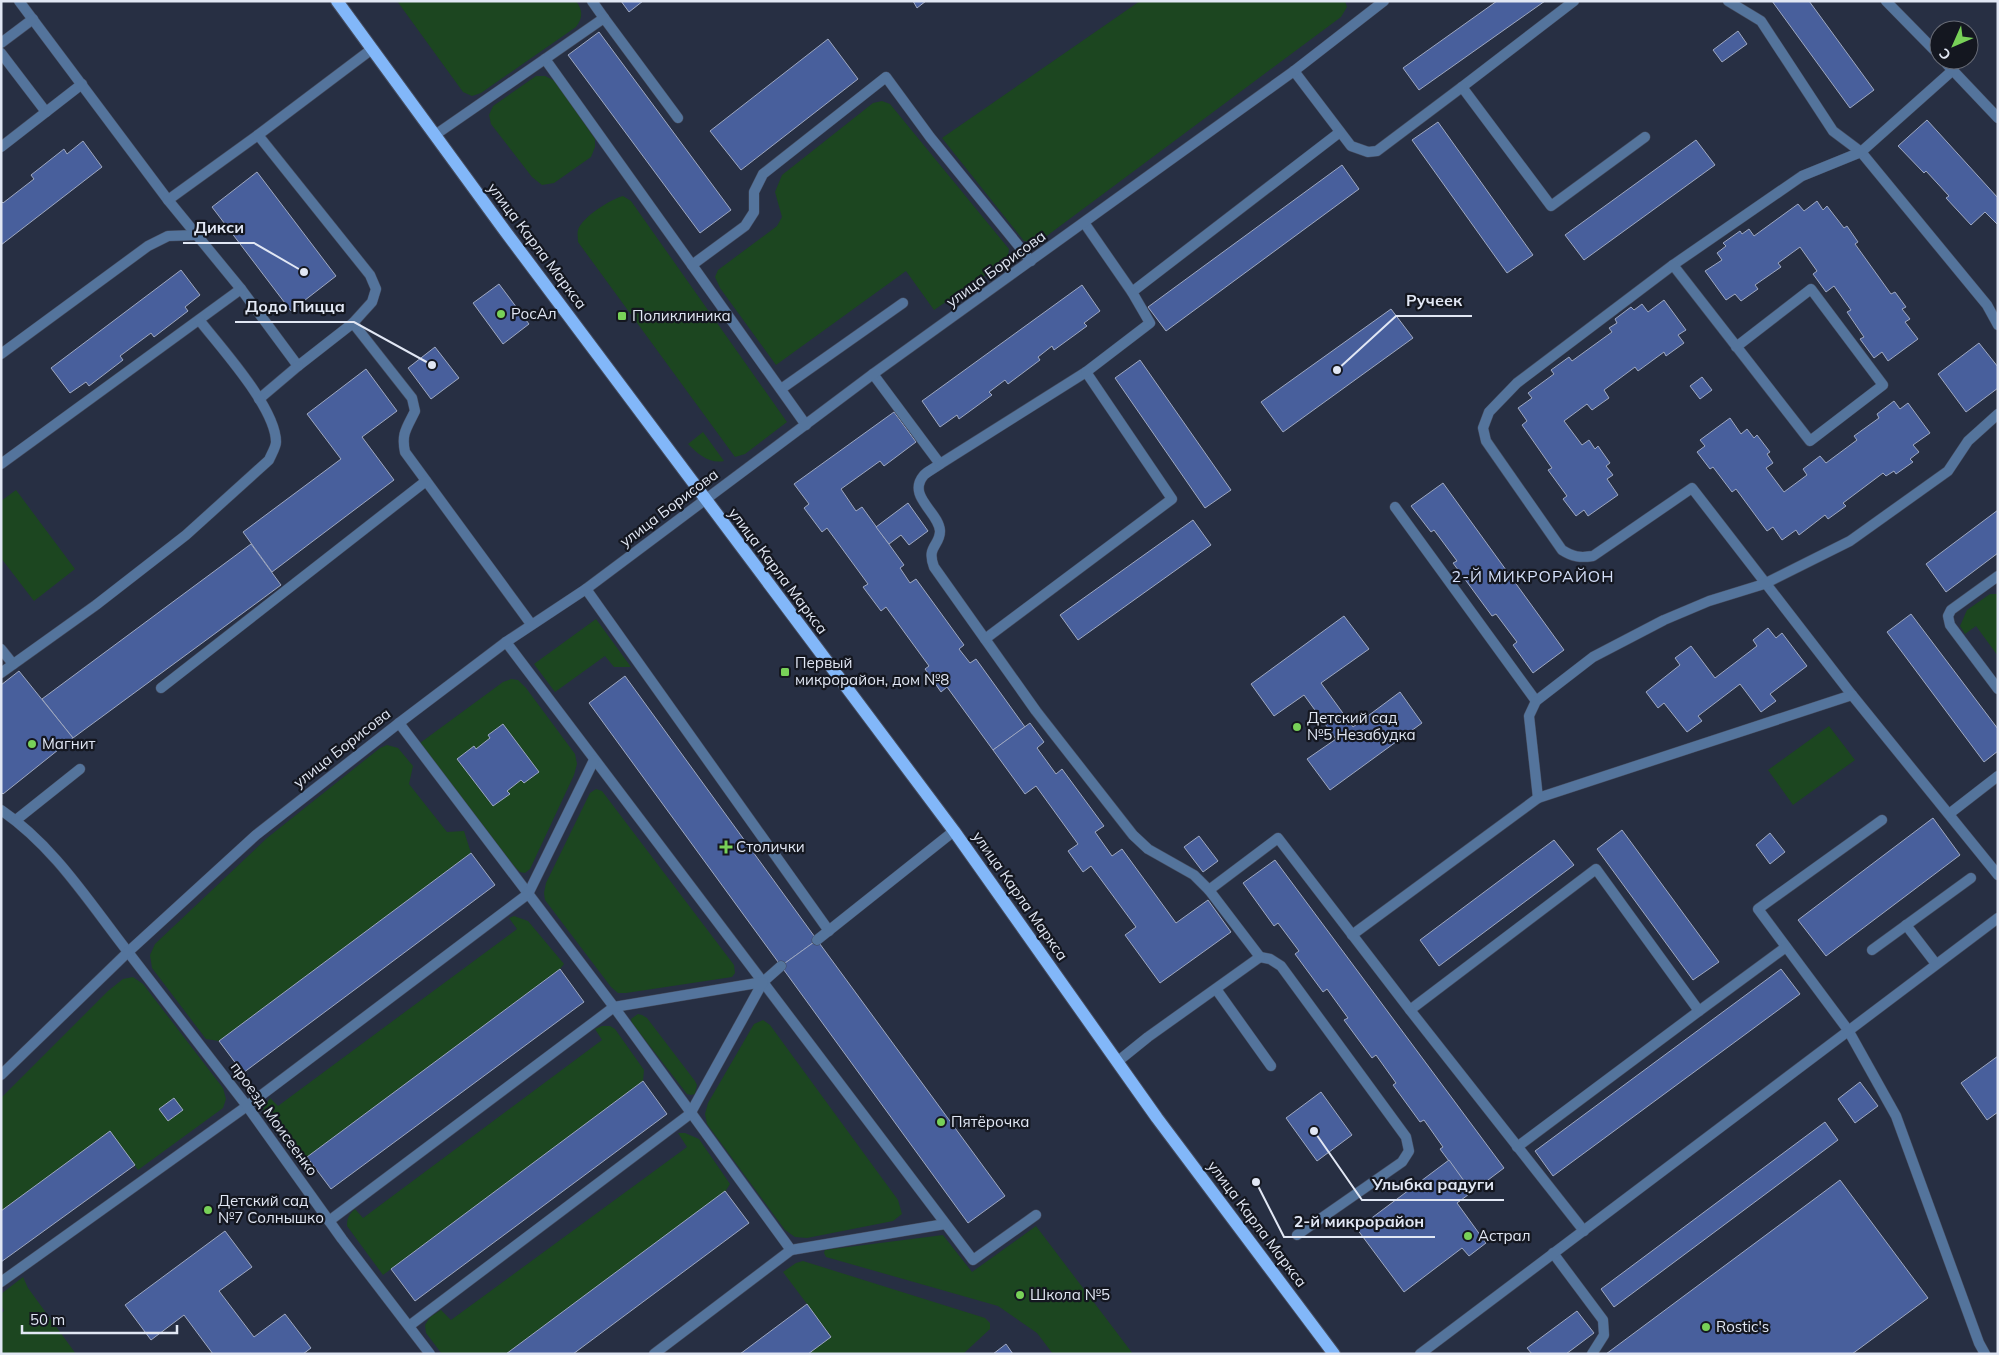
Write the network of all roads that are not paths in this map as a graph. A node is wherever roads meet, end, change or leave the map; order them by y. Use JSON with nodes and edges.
{"nodes":[{"id":1,"x":19,"y":1,"type":"edge"},
{"id":2,"x":337,"y":1,"type":"edge"},
{"id":3,"x":592,"y":1,"type":"edge"},
{"id":4,"x":1384,"y":1,"type":"edge"},
{"id":5,"x":1574,"y":1,"type":"edge"},
{"id":6,"x":1728,"y":1,"type":"edge"},
{"id":7,"x":1886,"y":1,"type":"edge"},
{"id":8,"x":604,"y":18,"type":"junction"},
{"id":9,"x":33,"y":19,"type":"junction"},
{"id":10,"x":1,"y":43,"type":"edge"},
{"id":11,"x":1929,"y":46,"type":"edge"},
{"id":12,"x":372,"y":49,"type":"junction"},
{"id":13,"x":1,"y":52,"type":"edge"},
{"id":14,"x":545,"y":59,"type":"junction"},
{"id":15,"x":1953,"y":70,"type":"joint"},
{"id":16,"x":1294,"y":71,"type":"junction"},
{"id":17,"x":82,"y":84,"type":"junction"},
{"id":18,"x":1462,"y":87,"type":"junction"},
{"id":19,"x":46,"y":112,"type":"junction"},
{"id":20,"x":678,"y":118,"type":"dead end"},
{"id":21,"x":1998,"y":118,"type":"edge"},
{"id":22,"x":1340,"y":132,"type":"junction"},
{"id":23,"x":435,"y":134,"type":"junction"},
{"id":24,"x":258,"y":135,"type":"junction"},
{"id":25,"x":1645,"y":137,"type":"dead end"},
{"id":26,"x":1,"y":146,"type":"edge"},
{"id":27,"x":1861,"y":152,"type":"junction"},
{"id":28,"x":168,"y":200,"type":"junction"},
{"id":29,"x":1084,"y":224,"type":"junction"},
{"id":30,"x":198,"y":235,"type":"junction"},
{"id":31,"x":1031,"y":261,"type":"junction"},
{"id":32,"x":692,"y":264,"type":"junction"},
{"id":33,"x":1673,"y":265,"type":"junction"},
{"id":34,"x":241,"y":289,"type":"junction"},
{"id":35,"x":1132,"y":292,"type":"junction"},
{"id":36,"x":903,"y":303,"type":"dead end"},
{"id":37,"x":200,"y":321,"type":"junction"},
{"id":38,"x":353,"y":323,"type":"junction"},
{"id":39,"x":1998,"y":325,"type":"edge"},
{"id":40,"x":1736,"y":347,"type":"junction"},
{"id":41,"x":1,"y":354,"type":"edge"},
{"id":42,"x":298,"y":366,"type":"junction"},
{"id":43,"x":1086,"y":372,"type":"junction"},
{"id":44,"x":873,"y":374,"type":"junction"},
{"id":45,"x":781,"y":389,"type":"junction"},
{"id":46,"x":259,"y":399,"type":"junction"},
{"id":47,"x":1998,"y":414,"type":"edge"},
{"id":48,"x":806,"y":425,"type":"junction"},
{"id":49,"x":1,"y":464,"type":"edge"},
{"id":50,"x":940,"y":464,"type":"junction"},
{"id":51,"x":426,"y":481,"type":"junction"},
{"id":52,"x":706,"y":500,"type":"junction"},
{"id":53,"x":1395,"y":507,"type":"dead end"},
{"id":54,"x":1998,"y":576,"type":"edge"},
{"id":55,"x":1764,"y":584,"type":"junction"},
{"id":56,"x":586,"y":589,"type":"junction"},
{"id":57,"x":531,"y":624,"type":"junction"},
{"id":58,"x":985,"y":638,"type":"junction"},
{"id":59,"x":506,"y":642,"type":"junction"},
{"id":60,"x":1,"y":649,"type":"edge"},
{"id":61,"x":13,"y":664,"type":"junction"},
{"id":62,"x":1,"y":673,"type":"edge"},
{"id":63,"x":161,"y":688,"type":"dead end"},
{"id":64,"x":1998,"y":689,"type":"edge"},
{"id":65,"x":1852,"y":695,"type":"junction"},
{"id":66,"x":1536,"y":702,"type":"junction"},
{"id":67,"x":399,"y":723,"type":"junction"},
{"id":68,"x":594,"y":760,"type":"junction"},
{"id":69,"x":80,"y":769,"type":"dead end"},
{"id":70,"x":1998,"y":776,"type":"edge"},
{"id":71,"x":1538,"y":798,"type":"junction"},
{"id":72,"x":1,"y":810,"type":"edge"},
{"id":73,"x":1949,"y":814,"type":"junction"},
{"id":74,"x":16,"y":820,"type":"junction"},
{"id":75,"x":1882,"y":820,"type":"dead end"},
{"id":76,"x":954,"y":831,"type":"junction"},
{"id":77,"x":1998,"y":875,"type":"edge"},
{"id":78,"x":1972,"y":878,"type":"dead end"},
{"id":79,"x":1209,"y":890,"type":"junction"},
{"id":80,"x":528,"y":894,"type":"junction"},
{"id":81,"x":1998,"y":918,"type":"edge"},
{"id":82,"x":1906,"y":925,"type":"junction"},
{"id":83,"x":829,"y":931,"type":"junction"},
{"id":84,"x":1352,"y":935,"type":"junction"},
{"id":85,"x":817,"y":940,"type":"dead end"},
{"id":86,"x":1786,"y":947,"type":"junction"},
{"id":87,"x":1872,"y":950,"type":"dead end"},
{"id":88,"x":128,"y":952,"type":"junction"},
{"id":89,"x":1260,"y":957,"type":"junction"},
{"id":90,"x":1936,"y":964,"type":"junction"},
{"id":91,"x":781,"y":966,"type":"dead end"},
{"id":92,"x":763,"y":982,"type":"junction"},
{"id":93,"x":1216,"y":988,"type":"junction"},
{"id":94,"x":614,"y":1007,"type":"junction"},
{"id":95,"x":1410,"y":1010,"type":"junction"},
{"id":96,"x":1699,"y":1011,"type":"junction"},
{"id":97,"x":1848,"y":1030,"type":"junction"},
{"id":98,"x":1117,"y":1062,"type":"junction"},
{"id":99,"x":1271,"y":1066,"type":"dead end"},
{"id":100,"x":1,"y":1075,"type":"edge"},
{"id":101,"x":247,"y":1106,"type":"junction"},
{"id":102,"x":690,"y":1114,"type":"junction"},
{"id":103,"x":1517,"y":1148,"type":"junction"},
{"id":104,"x":1036,"y":1215,"type":"dead end"},
{"id":105,"x":329,"y":1221,"type":"junction"},
{"id":106,"x":945,"y":1224,"type":"junction"},
{"id":107,"x":1584,"y":1231,"type":"junction"},
{"id":108,"x":1297,"y":1235,"type":"dead end"},
{"id":109,"x":791,"y":1250,"type":"junction"},
{"id":110,"x":1553,"y":1253,"type":"junction"},
{"id":111,"x":1,"y":1282,"type":"edge"},
{"id":112,"x":409,"y":1326,"type":"junction"},
{"id":113,"x":430,"y":1354,"type":"edge"},
{"id":114,"x":654,"y":1354,"type":"edge"},
{"id":115,"x":1334,"y":1354,"type":"edge"},
{"id":116,"x":1420,"y":1354,"type":"edge"},
{"id":117,"x":1592,"y":1354,"type":"edge"},
{"id":118,"x":1985,"y":1354,"type":"edge"}],
"edges":[{"from":1,"to":9,"type":"street"},
{"from":2,"to":12,"type":"main road","name":"улица Карла Маркса"},
{"from":3,"to":8,"type":"street"},
{"from":4,"to":16,"type":"street","name":"улица Борисова"},
{"from":5,"to":18,"type":"street"},
{"from":6,"to":27,"type":"street"},
{"from":7,"to":11,"type":"street"},
{"from":8,"to":14,"type":"street"},
{"from":8,"to":20,"type":"street"},
{"from":9,"to":10,"type":"street"},
{"from":9,"to":17,"type":"street"},
{"from":12,"to":23,"type":"main road","name":"улица Карла Маркса"},
{"from":12,"to":24,"type":"street"},
{"from":13,"to":19,"type":"street"},
{"from":14,"to":23,"type":"street"},
{"from":14,"to":32,"type":"street"},
{"from":15,"to":21,"type":"street"},
{"from":15,"to":27,"type":"street"},
{"from":16,"to":22,"type":"street"},
{"from":16,"to":29,"type":"street","name":"улица Борисова"},
{"from":17,"to":19,"type":"street"},
{"from":17,"to":28,"type":"street"},
{"from":18,"to":22,"type":"street"},
{"from":18,"to":25,"type":"street"},
{"from":19,"to":26,"type":"street"},
{"from":22,"to":35,"type":"street"},
{"from":23,"to":52,"type":"main road","name":"улица Карла Маркса"},
{"from":24,"to":28,"type":"street"},
{"from":24,"to":38,"type":"street"},
{"from":27,"to":33,"type":"street"},
{"from":27,"to":39,"type":"street"},
{"from":28,"to":30,"type":"street"},
{"from":29,"to":31,"type":"street","name":"улица Борисова"},
{"from":29,"to":35,"type":"street"},
{"from":30,"to":34,"type":"street"},
{"from":30,"to":41,"type":"street"},
{"from":31,"to":32,"type":"street"},
{"from":31,"to":44,"type":"street","name":"улица Борисова"},
{"from":32,"to":45,"type":"street"},
{"from":33,"to":40,"type":"street"},
{"from":33,"to":55,"type":"street"},
{"from":34,"to":37,"type":"street"},
{"from":34,"to":42,"type":"street"},
{"from":35,"to":43,"type":"street"},
{"from":36,"to":45,"type":"street"},
{"from":37,"to":46,"type":"street"},
{"from":37,"to":49,"type":"street"},
{"from":38,"to":42,"type":"street"},
{"from":38,"to":51,"type":"street"},
{"from":40,"to":40,"type":"street"},
{"from":42,"to":46,"type":"street"},
{"from":43,"to":50,"type":"street"},
{"from":43,"to":58,"type":"street"},
{"from":44,"to":48,"type":"street","name":"улица Борисова"},
{"from":44,"to":50,"type":"street"},
{"from":45,"to":48,"type":"street"},
{"from":46,"to":61,"type":"street"},
{"from":47,"to":55,"type":"street"},
{"from":48,"to":52,"type":"street","name":"улица Борисова"},
{"from":50,"to":58,"type":"street"},
{"from":51,"to":57,"type":"street"},
{"from":51,"to":63,"type":"street"},
{"from":52,"to":56,"type":"street","name":"улица Борисова"},
{"from":52,"to":76,"type":"main road","name":"улица Карла Маркса"},
{"from":53,"to":66,"type":"street"},
{"from":54,"to":64,"type":"street"},
{"from":55,"to":65,"type":"street"},
{"from":55,"to":66,"type":"street"},
{"from":56,"to":57,"type":"street","name":"улица Борисова"},
{"from":56,"to":83,"type":"street"},
{"from":57,"to":59,"type":"street","name":"улица Борисова"},
{"from":58,"to":79,"type":"street"},
{"from":59,"to":67,"type":"street","name":"улица Борисова"},
{"from":59,"to":68,"type":"street"},
{"from":60,"to":61,"type":"street"},
{"from":61,"to":62,"type":"street"},
{"from":65,"to":71,"type":"street"},
{"from":65,"to":73,"type":"street"},
{"from":66,"to":71,"type":"street"},
{"from":67,"to":80,"type":"street"},
{"from":67,"to":88,"type":"street","name":"улица Борисова"},
{"from":68,"to":80,"type":"street"},
{"from":68,"to":92,"type":"street"},
{"from":69,"to":74,"type":"street"},
{"from":70,"to":73,"type":"street"},
{"from":71,"to":84,"type":"street"},
{"from":72,"to":74,"type":"street","name":"проезд Моисеенко"},
{"from":73,"to":77,"type":"street"},
{"from":74,"to":88,"type":"street","name":"проезд Моисеенко"},
{"from":75,"to":86,"type":"street"},
{"from":76,"to":83,"type":"street"},
{"from":76,"to":98,"type":"main road","name":"улица Карла Маркса"},
{"from":78,"to":82,"type":"street"},
{"from":79,"to":84,"type":"street"},
{"from":79,"to":89,"type":"street"},
{"from":80,"to":94,"type":"street"},
{"from":80,"to":101,"type":"street"},
{"from":81,"to":90,"type":"street"},
{"from":82,"to":87,"type":"street"},
{"from":82,"to":90,"type":"street"},
{"from":83,"to":85,"type":"street"},
{"from":84,"to":95,"type":"street"},
{"from":86,"to":96,"type":"street"},
{"from":86,"to":97,"type":"street"},
{"from":88,"to":100,"type":"street","name":"улица Борисова"},
{"from":88,"to":101,"type":"street","name":"проезд Моисеенко"},
{"from":89,"to":93,"type":"street"},
{"from":89,"to":108,"type":"street"},
{"from":90,"to":97,"type":"street"},
{"from":91,"to":92,"type":"street"},
{"from":92,"to":94,"type":"street"},
{"from":92,"to":102,"type":"street"},
{"from":92,"to":106,"type":"street"},
{"from":93,"to":98,"type":"street"},
{"from":93,"to":99,"type":"street"},
{"from":94,"to":102,"type":"street"},
{"from":94,"to":105,"type":"street"},
{"from":95,"to":96,"type":"street"},
{"from":95,"to":103,"type":"street"},
{"from":96,"to":103,"type":"street"},
{"from":97,"to":107,"type":"street"},
{"from":97,"to":118,"type":"street"},
{"from":98,"to":115,"type":"main road","name":"улица Карла Маркса"},
{"from":101,"to":105,"type":"street","name":"проезд Моисеенко"},
{"from":101,"to":111,"type":"street"},
{"from":102,"to":109,"type":"street"},
{"from":102,"to":112,"type":"street"},
{"from":103,"to":107,"type":"street"},
{"from":104,"to":106,"type":"street"},
{"from":105,"to":112,"type":"street","name":"проезд Моисеенко"},
{"from":106,"to":109,"type":"street"},
{"from":107,"to":110,"type":"street"},
{"from":109,"to":114,"type":"street"},
{"from":110,"to":116,"type":"street"},
{"from":110,"to":117,"type":"street"},
{"from":112,"to":113,"type":"street","name":"проезд Моисеенко"}]}
